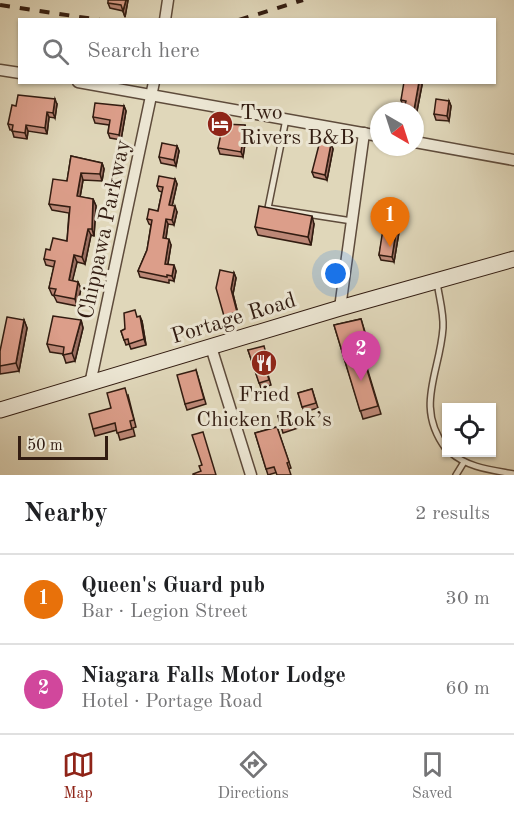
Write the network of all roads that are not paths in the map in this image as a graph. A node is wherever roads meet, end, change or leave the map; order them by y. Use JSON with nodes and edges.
{"nodes":[{"id":1,"x":168,"y":0,"type":"edge"},
{"id":2,"x":165,"y":18,"type":"edge"},
{"id":3,"x":0,"y":70,"type":"edge"},
{"id":4,"x":18,"y":73,"type":"edge"},
{"id":5,"x":89,"y":84,"type":"edge"},
{"id":6,"x":154,"y":84,"type":"edge"},
{"id":7,"x":152,"y":95,"type":"junction"},
{"id":8,"x":286,"y":119,"type":"junction"},
{"id":9,"x":364,"y":133,"type":"junction"},
{"id":10,"x":370,"y":134,"type":"edge"},
{"id":11,"x":424,"y":144,"type":"edge"},
{"id":12,"x":514,"y":160,"type":"edge"},
{"id":13,"x":352,"y":221,"type":"junction"},
{"id":14,"x":514,"y":259,"type":"edge"},
{"id":15,"x":436,"y":281,"type":"junction"},
{"id":16,"x":340,"y":308,"type":"junction"},
{"id":17,"x":211,"y":347,"type":"junction"},
{"id":18,"x":90,"y":384,"type":"junction"},
{"id":19,"x":0,"y":410,"type":"edge"},
{"id":20,"x":442,"y":442,"type":"edge"},
{"id":21,"x":456,"y":457,"type":"edge"},
{"id":22,"x":464,"y":462,"type":"junction"},
{"id":23,"x":514,"y":474,"type":"edge"},
{"id":24,"x":251,"y":475,"type":"edge"},
{"id":25,"x":456,"y":475,"type":"edge"}],
"edges":[{"from":1,"to":2,"type":"street"},
{"from":3,"to":4,"type":"street"},
{"from":5,"to":7,"type":"street"},
{"from":6,"to":7,"type":"street","name":"Chippawa Parkway"},
{"from":7,"to":8,"type":"street"},
{"from":7,"to":18,"type":"street","name":"Chippawa Parkway"},
{"from":8,"to":9,"type":"street"},
{"from":8,"to":13,"type":"lane"},
{"from":9,"to":10,"type":"street"},
{"from":9,"to":13,"type":"street"},
{"from":11,"to":12,"type":"street"},
{"from":13,"to":16,"type":"street"},
{"from":14,"to":15,"type":"main road","name":"Portage Road"},
{"from":15,"to":16,"type":"main road","name":"Portage Road"},
{"from":15,"to":20,"type":"lane"},
{"from":16,"to":17,"type":"main road","name":"Portage Road"},
{"from":17,"to":18,"type":"main road","name":"Portage Road"},
{"from":17,"to":24,"type":"street"},
{"from":18,"to":19,"type":"main road","name":"Portage Road"},
{"from":21,"to":22,"type":"lane"},
{"from":22,"to":23,"type":"lane"},
{"from":22,"to":25,"type":"lane"}]}
